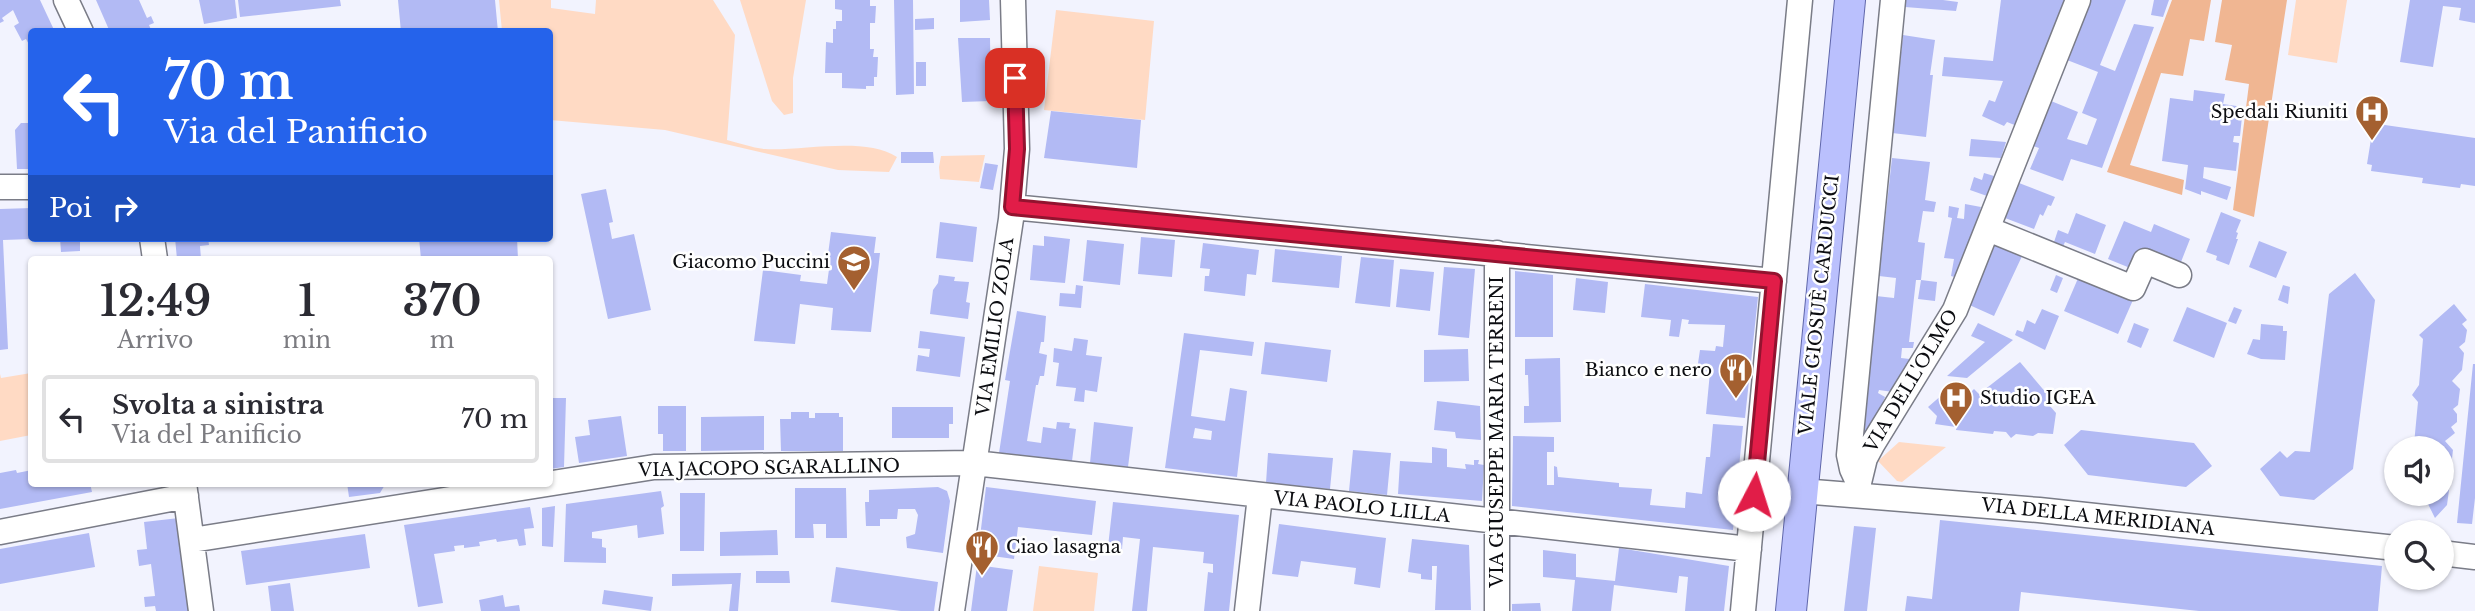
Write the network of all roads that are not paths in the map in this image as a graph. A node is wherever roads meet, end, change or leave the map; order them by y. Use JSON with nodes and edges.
{"nodes":[{"id":1,"x":66,"y":0,"type":"edge"},
{"id":2,"x":1013,"y":0,"type":"edge"},
{"id":3,"x":1800,"y":0,"type":"edge"},
{"id":4,"x":1850,"y":0,"type":"edge"},
{"id":5,"x":1893,"y":0,"type":"edge"},
{"id":6,"x":2078,"y":0,"type":"edge"},
{"id":7,"x":79,"y":28,"type":"edge"},
{"id":8,"x":0,"y":187,"type":"edge"},
{"id":9,"x":28,"y":187,"type":"edge"},
{"id":10,"x":1012,"y":207,"type":"junction"},
{"id":11,"x":1988,"y":229,"type":"junction"},
{"id":12,"x":1497,"y":253,"type":"junction"},
{"id":13,"x":2179,"y":275,"type":"dead end"},
{"id":14,"x":1774,"y":281,"type":"junction"},
{"id":15,"x":974,"y":464,"type":"junction"},
{"id":16,"x":553,"y":483,"type":"edge"},
{"id":17,"x":527,"y":487,"type":"edge"},
{"id":18,"x":1857,"y":489,"type":"junction"},
{"id":19,"x":185,"y":490,"type":"edge"},
{"id":20,"x":1801,"y":491,"type":"junction"},
{"id":21,"x":1260,"y":496,"type":"junction"},
{"id":22,"x":1497,"y":523,"type":"junction"},
{"id":23,"x":0,"y":532,"type":"edge"},
{"id":24,"x":192,"y":540,"type":"junction"},
{"id":25,"x":2384,"y":547,"type":"edge"},
{"id":26,"x":1749,"y":549,"type":"junction"},
{"id":27,"x":2454,"y":555,"type":"edge"},
{"id":28,"x":2475,"y":557,"type":"edge"},
{"id":29,"x":201,"y":611,"type":"edge"},
{"id":30,"x":952,"y":611,"type":"edge"},
{"id":31,"x":1247,"y":611,"type":"edge"},
{"id":32,"x":1497,"y":611,"type":"edge"},
{"id":33,"x":1743,"y":611,"type":"edge"},
{"id":34,"x":1791,"y":611,"type":"edge"}],
"edges":[{"from":1,"to":7,"type":"street"},
{"from":2,"to":10,"type":"street","name":"VIA EMILIO ZOLA"},
{"from":3,"to":14,"type":"street"},
{"from":4,"to":20,"type":"main road","name":"VIALE GIOSUÈ CARDUCCI"},
{"from":5,"to":18,"type":"street"},
{"from":6,"to":11,"type":"street","name":"VIA DELL'OLMO"},
{"from":8,"to":9,"type":"street"},
{"from":10,"to":12,"type":"street"},
{"from":10,"to":15,"type":"street","name":"VIA EMILIO ZOLA"},
{"from":11,"to":13,"type":"street"},
{"from":11,"to":18,"type":"street","name":"VIA DELL'OLMO"},
{"from":12,"to":14,"type":"street"},
{"from":12,"to":22,"type":"street","name":"VIA GIUSEPPE MARIA TERRENI"},
{"from":14,"to":26,"type":"street"},
{"from":15,"to":16,"type":"street","name":"VIA JACOPO SGARALLINO"},
{"from":15,"to":21,"type":"street","name":"VIA PAOLO LILLA"},
{"from":15,"to":30,"type":"street","name":"VIA EMILIO ZOLA"},
{"from":17,"to":24,"type":"street","name":"VIA JACOPO SGARALLINO"},
{"from":18,"to":20,"type":"street","name":"VIA DELLA MERIDIANA"},
{"from":18,"to":25,"type":"street","name":"VIA DELLA MERIDIANA"},
{"from":19,"to":23,"type":"street"},
{"from":19,"to":24,"type":"street"},
{"from":20,"to":34,"type":"main road","name":"VIALE GIOSUÈ CARDUCCI"},
{"from":21,"to":22,"type":"street","name":"VIA PAOLO LILLA"},
{"from":21,"to":31,"type":"street"},
{"from":22,"to":26,"type":"street","name":"VIA PAOLO LILLA"},
{"from":22,"to":32,"type":"street","name":"VIA GIUSEPPE MARIA TERRENI"},
{"from":24,"to":29,"type":"street"},
{"from":26,"to":33,"type":"street"},
{"from":27,"to":28,"type":"street"}]}
